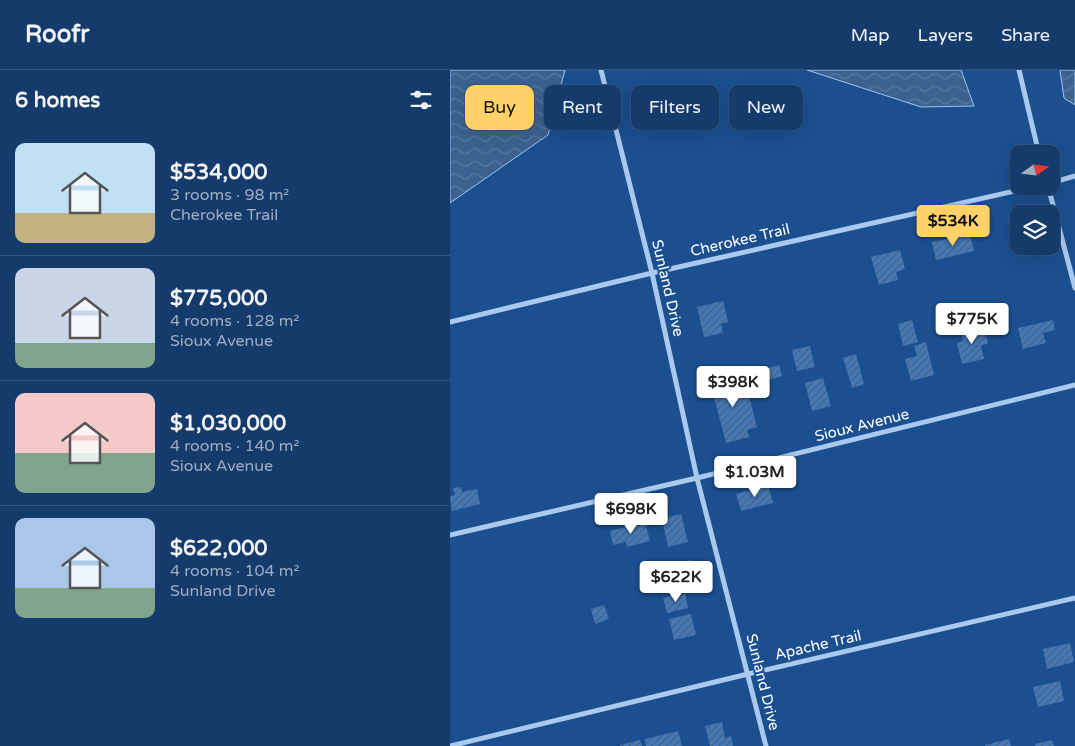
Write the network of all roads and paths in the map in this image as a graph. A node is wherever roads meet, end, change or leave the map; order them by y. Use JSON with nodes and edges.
{"nodes":[{"id":1,"x":601,"y":70,"type":"edge"},
{"id":2,"x":1019,"y":70,"type":"edge"},
{"id":3,"x":1038,"y":145,"type":"edge"},
{"id":4,"x":1075,"y":176,"type":"edge"},
{"id":5,"x":1060,"y":180,"type":"edge"},
{"id":6,"x":1010,"y":192,"type":"edge"},
{"id":7,"x":1050,"y":195,"type":"edge"},
{"id":8,"x":652,"y":273,"type":"junction"},
{"id":9,"x":1075,"y":288,"type":"edge"},
{"id":10,"x":450,"y":322,"type":"edge"},
{"id":11,"x":1075,"y":385,"type":"edge"},
{"id":12,"x":698,"y":478,"type":"junction"},
{"id":13,"x":450,"y":535,"type":"edge"},
{"id":14,"x":1075,"y":598,"type":"edge"},
{"id":15,"x":748,"y":674,"type":"junction"},
{"id":16,"x":450,"y":746,"type":"edge"},
{"id":17,"x":766,"y":746,"type":"edge"}],
"edges":[{"from":1,"to":8,"type":"street","name":"Sunland Drive"},
{"from":2,"to":3,"type":"street"},
{"from":4,"to":5,"type":"street"},
{"from":6,"to":8,"type":"street","name":"Cherokee Trail"},
{"from":7,"to":9,"type":"street"},
{"from":8,"to":10,"type":"street","name":"Cherokee Trail"},
{"from":8,"to":12,"type":"street","name":"Sunland Drive"},
{"from":11,"to":12,"type":"street","name":"Sioux Avenue"},
{"from":12,"to":13,"type":"street","name":"Sioux Avenue"},
{"from":12,"to":15,"type":"street","name":"Sunland Drive"},
{"from":14,"to":15,"type":"street","name":"Apache Trail"},
{"from":15,"to":16,"type":"street","name":"Apache Trail"},
{"from":15,"to":17,"type":"street","name":"Sunland Drive"}]}
